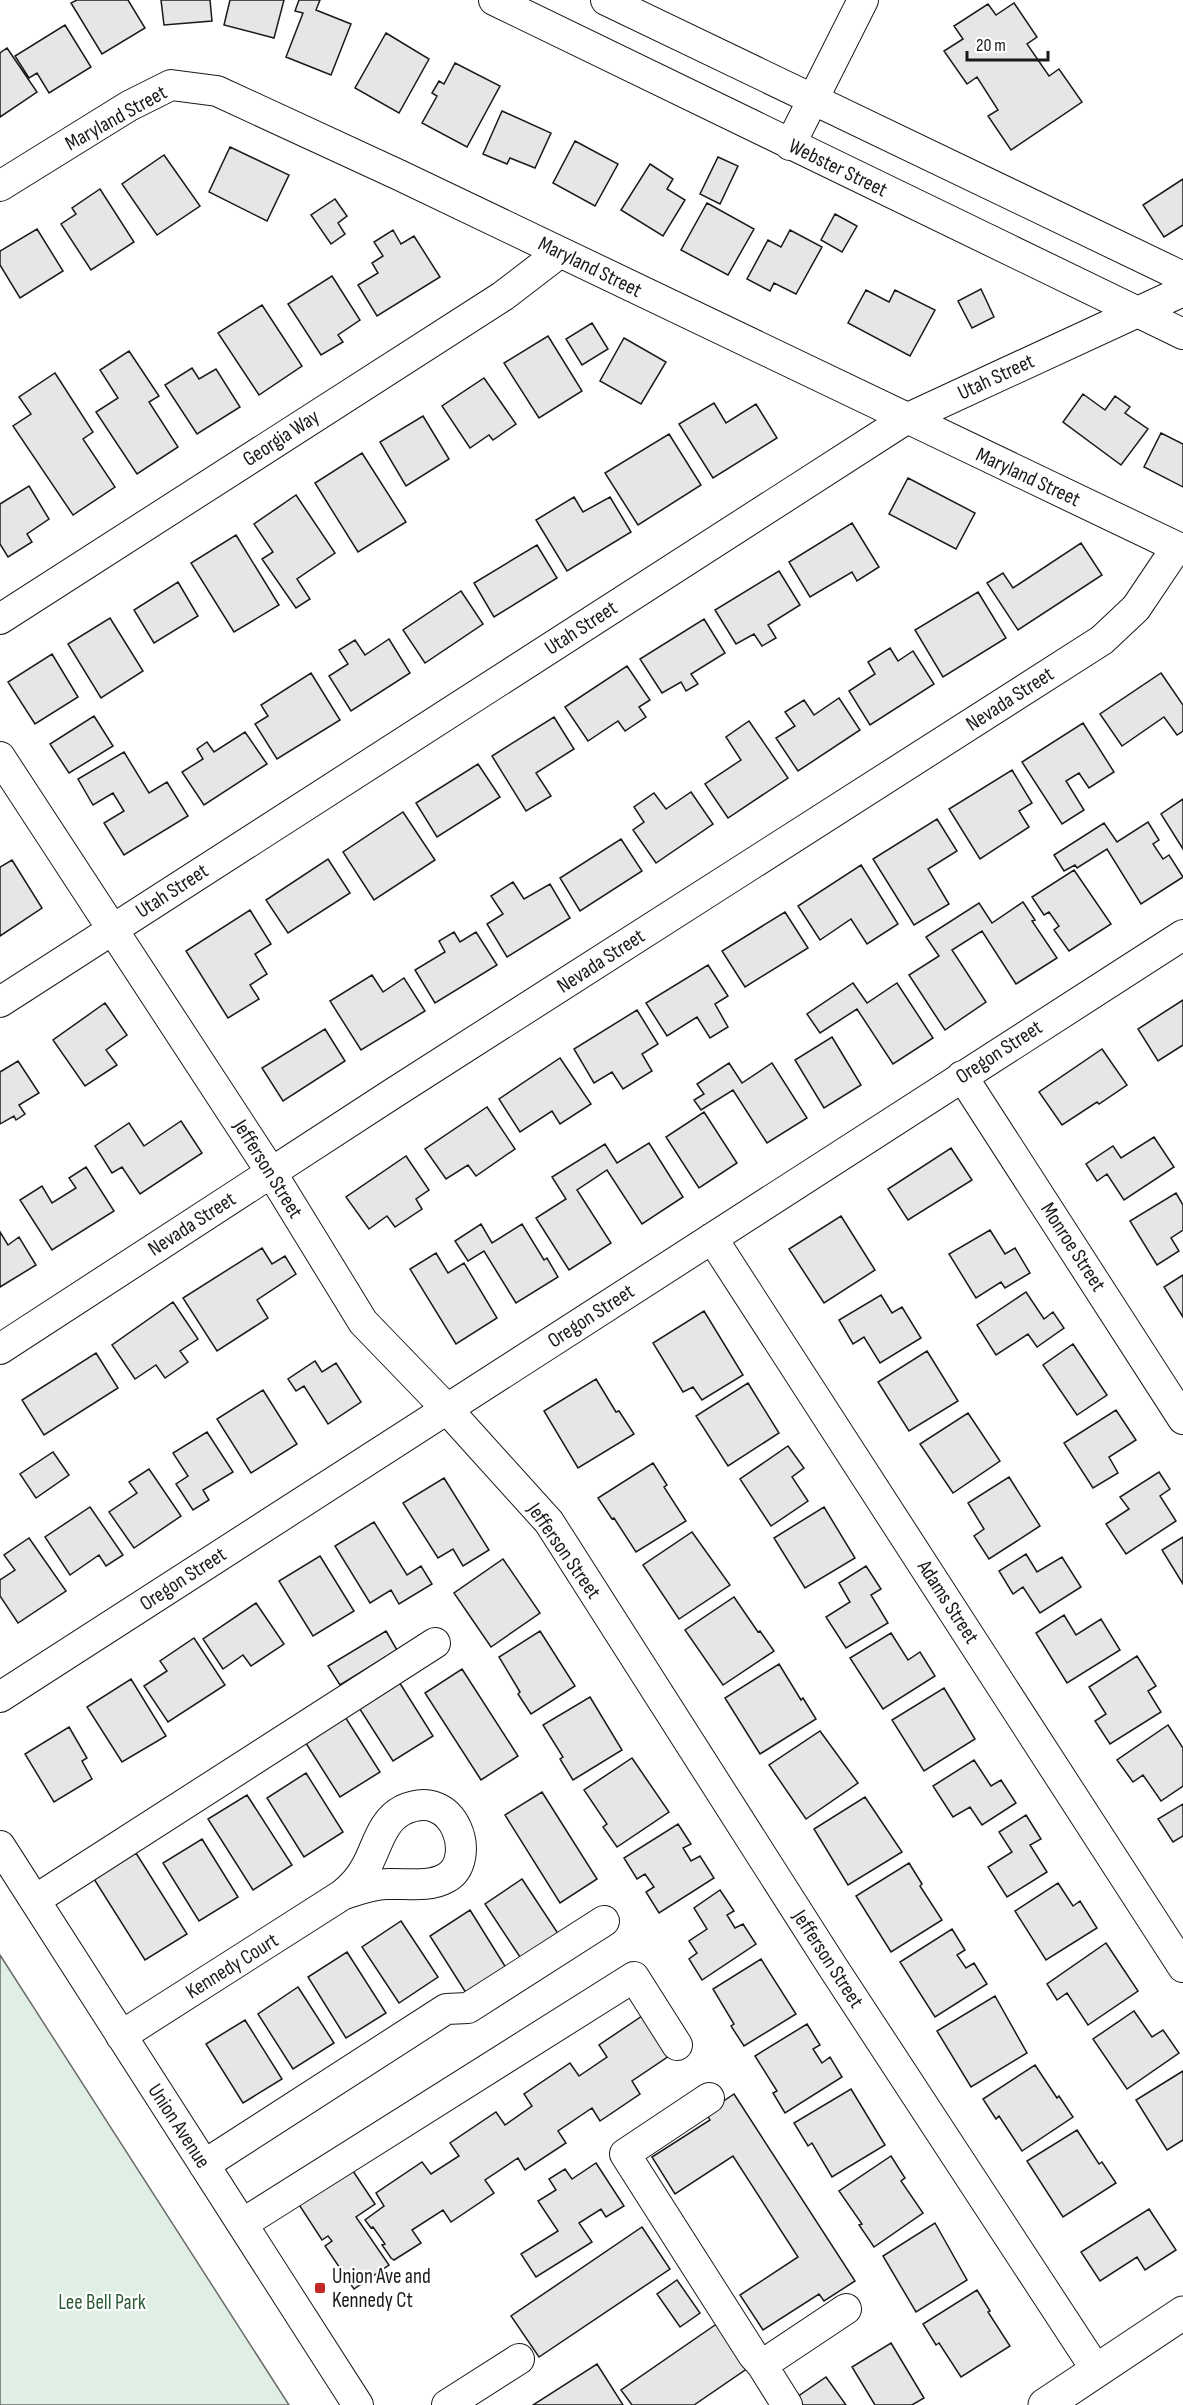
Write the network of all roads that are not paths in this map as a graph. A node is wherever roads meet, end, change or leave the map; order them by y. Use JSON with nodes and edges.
{"nodes":[{"id":1,"x":495,"y":0,"type":"edge"},
{"id":2,"x":606,"y":0,"type":"edge"},
{"id":3,"x":863,"y":0,"type":"edge"},
{"id":4,"x":542,"y":10,"type":"edge"},
{"id":5,"x":814,"y":100,"type":"junction"},
{"id":6,"x":790,"y":145,"type":"junction"},
{"id":7,"x":0,"y":186,"type":"edge"},
{"id":8,"x":559,"y":253,"type":"junction"},
{"id":9,"x":1183,"y":277,"type":"edge"},
{"id":10,"x":1183,"y":291,"type":"edge"},
{"id":11,"x":1137,"y":312,"type":"junction"},
{"id":12,"x":1183,"y":334,"type":"edge"},
{"id":13,"x":906,"y":419,"type":"junction"},
{"id":14,"x":1180,"y":548,"type":"edge"},
{"id":15,"x":0,"y":619,"type":"edge"},
{"id":16,"x":0,"y":757,"type":"edge"},
{"id":17,"x":113,"y":929,"type":"junction"},
{"id":18,"x":1183,"y":935,"type":"edge"},
{"id":19,"x":0,"y":1002,"type":"edge"},
{"id":20,"x":962,"y":1076,"type":"junction"},
{"id":21,"x":271,"y":1172,"type":"junction"},
{"id":22,"x":712,"y":1238,"type":"junction"},
{"id":23,"x":0,"y":1349,"type":"edge"},
{"id":24,"x":446,"y":1408,"type":"junction"},
{"id":25,"x":1183,"y":1419,"type":"edge"},
{"id":26,"x":435,"y":1643,"type":"dead end"},
{"id":27,"x":0,"y":1698,"type":"edge"},
{"id":28,"x":0,"y":1846,"type":"edge"},
{"id":29,"x":342,"y":1895,"type":"dead end"},
{"id":30,"x":35,"y":1900,"type":"junction"},
{"id":31,"x":604,"y":1921,"type":"dead end"},
{"id":32,"x":1183,"y":1967,"type":"edge"},
{"id":33,"x":121,"y":2036,"type":"junction"},
{"id":34,"x":677,"y":2045,"type":"dead end"},
{"id":35,"x":709,"y":2098,"type":"dead end"},
{"id":36,"x":204,"y":2165,"type":"junction"},
{"id":37,"x":242,"y":2224,"type":"junction"},
{"id":38,"x":846,"y":2309,"type":"dead end"},
{"id":39,"x":1183,"y":2313,"type":"edge"},
{"id":40,"x":519,"y":2359,"type":"dead end"},
{"id":41,"x":762,"y":2365,"type":"junction"},
{"id":42,"x":1096,"y":2371,"type":"junction"},
{"id":43,"x":358,"y":2405,"type":"edge"},
{"id":44,"x":447,"y":2405,"type":"edge"},
{"id":45,"x":787,"y":2405,"type":"edge"},
{"id":46,"x":1045,"y":2405,"type":"edge"}],
"edges":[{"from":1,"to":4,"type":"street","name":"Webster Street"},
{"from":2,"to":5,"type":"street"},
{"from":3,"to":5,"type":"street"},
{"from":4,"to":6,"type":"street","name":"Webster Street"},
{"from":5,"to":6,"type":"street"},
{"from":5,"to":9,"type":"street"},
{"from":6,"to":11,"type":"street","name":"Webster Street"},
{"from":7,"to":8,"type":"street","name":"Maryland Street"},
{"from":8,"to":13,"type":"street","name":"Maryland Street"},
{"from":8,"to":15,"type":"street","name":"Georgia Way"},
{"from":10,"to":11,"type":"street","name":"Utah Street"},
{"from":11,"to":12,"type":"street","name":"Webster Street"},
{"from":11,"to":13,"type":"street","name":"Utah Street"},
{"from":13,"to":14,"type":"street","name":"Maryland Street"},
{"from":13,"to":17,"type":"street","name":"Utah Street"},
{"from":14,"to":21,"type":"street","name":"Nevada Street"},
{"from":16,"to":17,"type":"street","name":"Jefferson Street"},
{"from":17,"to":19,"type":"street","name":"Utah Street"},
{"from":17,"to":21,"type":"street","name":"Jefferson Street"},
{"from":18,"to":20,"type":"street","name":"Oregon Street"},
{"from":20,"to":22,"type":"street","name":"Oregon Street"},
{"from":20,"to":25,"type":"street","name":"Monroe Street"},
{"from":21,"to":23,"type":"street","name":"Nevada Street"},
{"from":21,"to":24,"type":"street","name":"Jefferson Street"},
{"from":22,"to":24,"type":"street","name":"Oregon Street"},
{"from":22,"to":32,"type":"street","name":"Adams Street"},
{"from":24,"to":27,"type":"street","name":"Oregon Street"},
{"from":24,"to":42,"type":"street","name":"Jefferson Street"},
{"from":26,"to":30,"type":"street"},
{"from":28,"to":30,"type":"street","name":"Union Avenue"},
{"from":29,"to":33,"type":"street","name":"Kennedy Court"},
{"from":30,"to":33,"type":"street","name":"Union Avenue"},
{"from":31,"to":36,"type":"street"},
{"from":33,"to":36,"type":"street","name":"Union Avenue"},
{"from":34,"to":37,"type":"street"},
{"from":35,"to":41,"type":"street"},
{"from":36,"to":37,"type":"street","name":"Union Avenue"},
{"from":37,"to":43,"type":"street","name":"Union Avenue"},
{"from":38,"to":41,"type":"street"},
{"from":39,"to":42,"type":"main road"},
{"from":40,"to":44,"type":"street"},
{"from":41,"to":45,"type":"street"},
{"from":42,"to":46,"type":"main road"}]}
